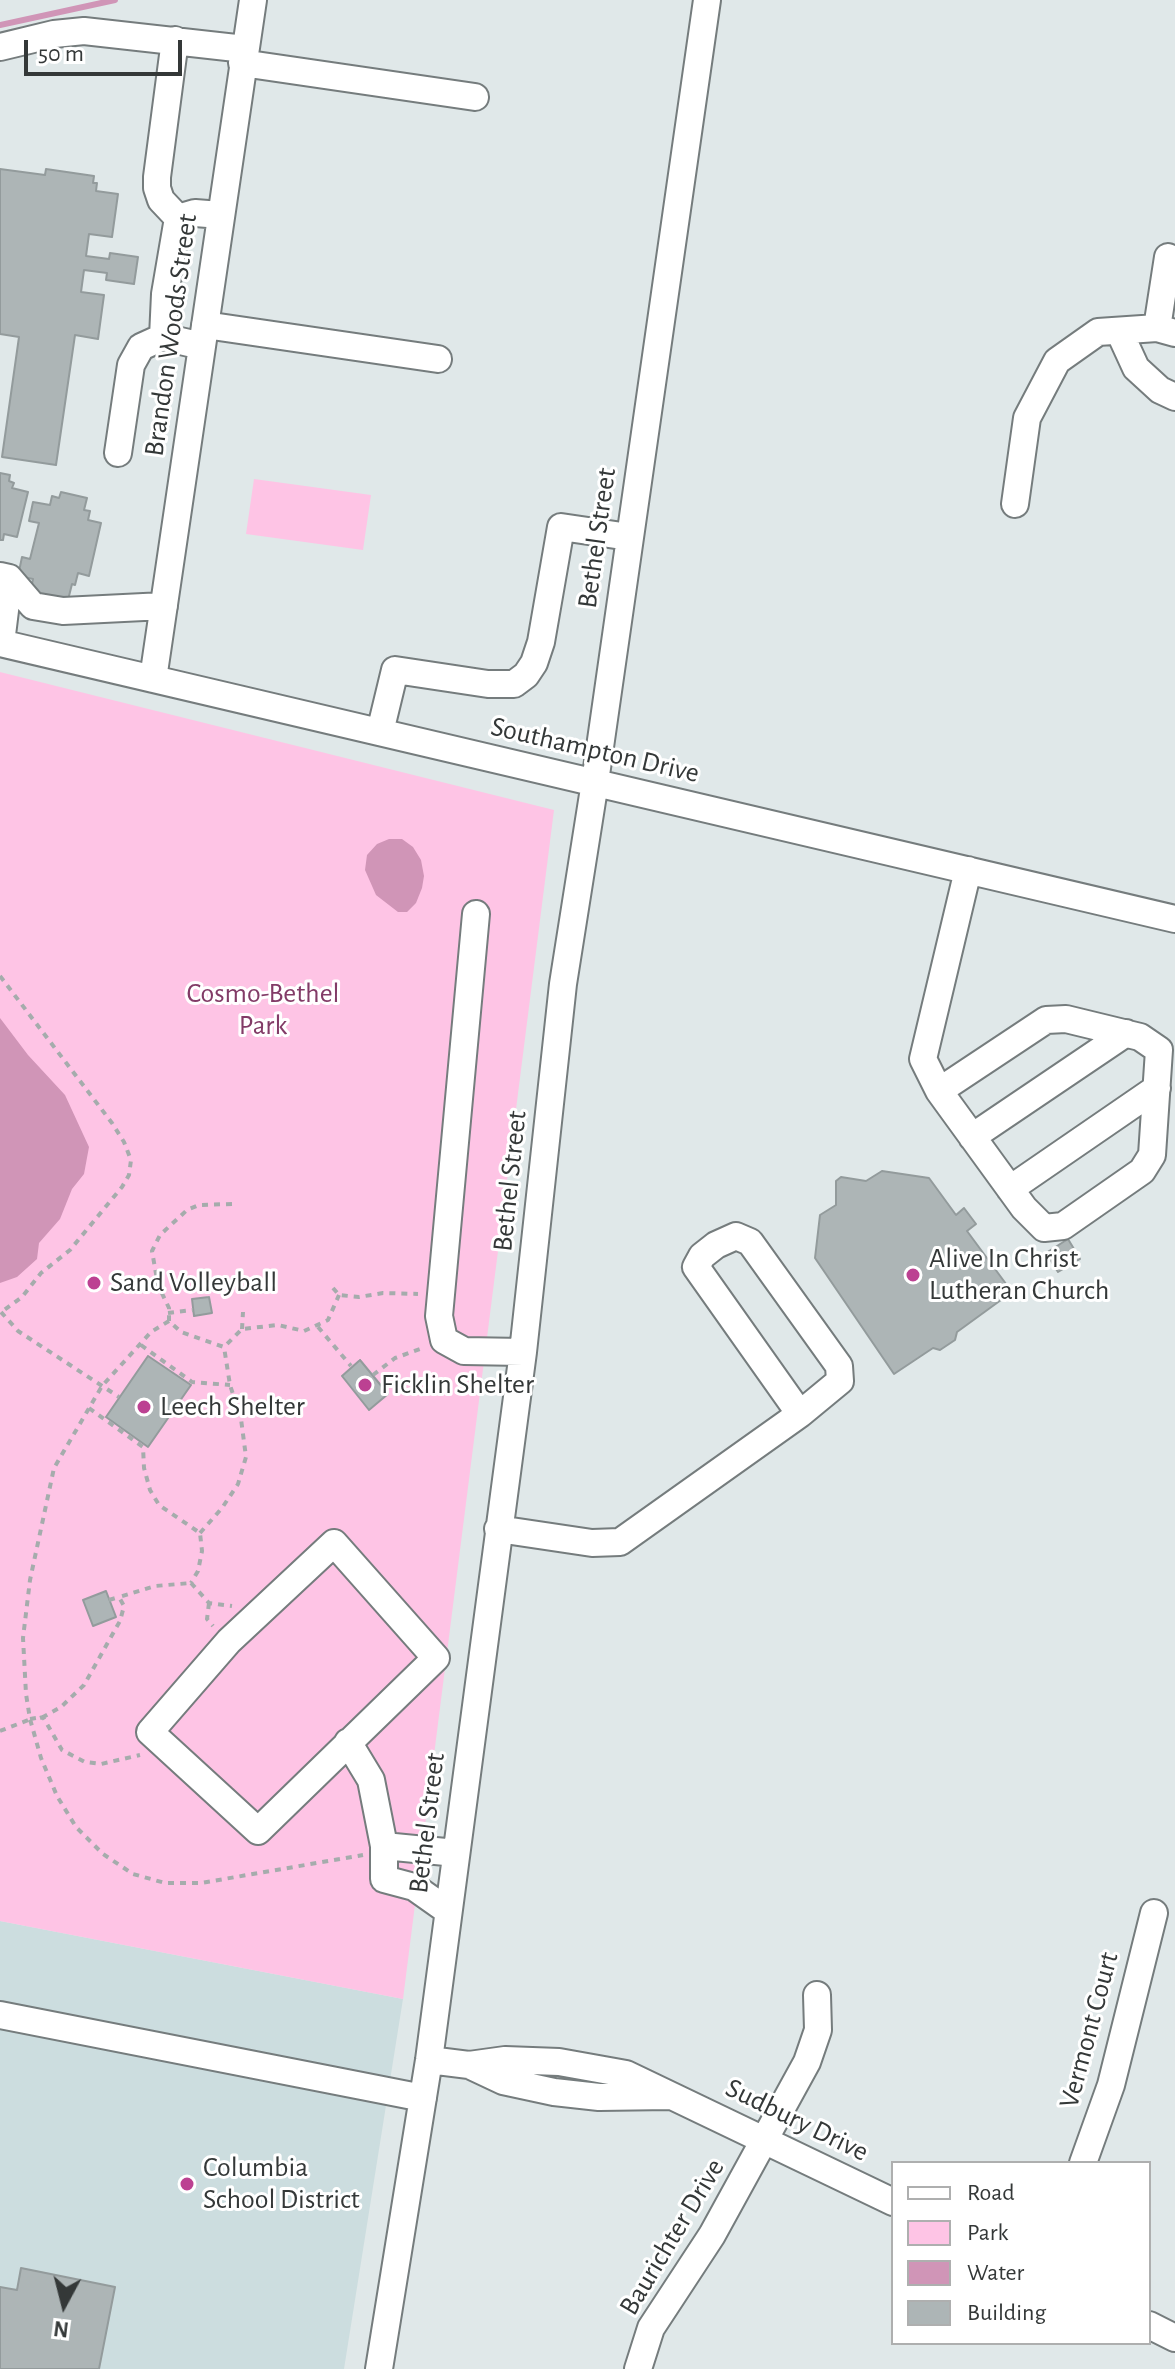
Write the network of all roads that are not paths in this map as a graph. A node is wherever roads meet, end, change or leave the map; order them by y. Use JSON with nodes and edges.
{"nodes":[{"id":1,"x":253,"y":0,"type":"edge"},
{"id":2,"x":707,"y":0,"type":"edge"},
{"id":3,"x":175,"y":40,"type":"junction"},
{"id":4,"x":0,"y":47,"type":"edge"},
{"id":5,"x":244,"y":56,"type":"junction"},
{"id":6,"x":475,"y":97,"type":"dead end"},
{"id":7,"x":221,"y":215,"type":"junction"},
{"id":8,"x":178,"y":218,"type":"junction"},
{"id":9,"x":1168,"y":257,"type":"dead end"},
{"id":10,"x":1166,"y":330,"type":"edge"},
{"id":11,"x":1119,"y":331,"type":"junction"},
{"id":12,"x":203,"y":335,"type":"junction"},
{"id":13,"x":163,"y":337,"type":"junction"},
{"id":14,"x":438,"y":359,"type":"dead end"},
{"id":15,"x":1175,"y":397,"type":"edge"},
{"id":16,"x":118,"y":453,"type":"dead end"},
{"id":17,"x":1015,"y":504,"type":"dead end"},
{"id":18,"x":629,"y":537,"type":"junction"},
{"id":19,"x":4,"y":577,"type":"edge"},
{"id":20,"x":164,"y":606,"type":"junction"},
{"id":21,"x":0,"y":643,"type":"edge"},
{"id":22,"x":153,"y":679,"type":"junction"},
{"id":23,"x":380,"y":732,"type":"junction"},
{"id":24,"x":595,"y":782,"type":"junction"},
{"id":25,"x":968,"y":870,"type":"junction"},
{"id":26,"x":476,"y":914,"type":"dead end"},
{"id":27,"x":1175,"y":919,"type":"edge"},
{"id":28,"x":1126,"y":1033,"type":"junction"},
{"id":29,"x":1157,"y":1088,"type":"junction"},
{"id":30,"x":939,"y":1091,"type":"junction"},
{"id":31,"x":972,"y":1137,"type":"junction"},
{"id":32,"x":1010,"y":1189,"type":"junction"},
{"id":33,"x":523,"y":1352,"type":"junction"},
{"id":34,"x":800,"y":1414,"type":"junction"},
{"id":35,"x":498,"y":1529,"type":"junction"},
{"id":36,"x":348,"y":1742,"type":"junction"},
{"id":37,"x":384,"y":1848,"type":"junction"},
{"id":38,"x":456,"y":1853,"type":"junction"},
{"id":39,"x":448,"y":1911,"type":"junction"},
{"id":40,"x":1154,"y":1913,"type":"dead end"},
{"id":41,"x":817,"y":1995,"type":"dead end"},
{"id":42,"x":0,"y":2015,"type":"edge"},
{"id":43,"x":429,"y":2060,"type":"junction"},
{"id":44,"x":423,"y":2098,"type":"junction"},
{"id":45,"x":767,"y":2140,"type":"junction"},
{"id":46,"x":1084,"y":2161,"type":"edge"},
{"id":47,"x":891,"y":2201,"type":"edge"},
{"id":48,"x":1151,"y":2326,"type":"edge"},
{"id":49,"x":1175,"y":2338,"type":"edge"},
{"id":50,"x":379,"y":2369,"type":"edge"},
{"id":51,"x":638,"y":2369,"type":"edge"}],
"edges":[{"from":1,"to":5,"type":"street","name":"Brandon Woods Street"},
{"from":2,"to":18,"type":"street","name":"Bethel Street"},
{"from":3,"to":4,"type":"street"},
{"from":3,"to":5,"type":"street"},
{"from":3,"to":8,"type":"street"},
{"from":5,"to":6,"type":"street"},
{"from":5,"to":7,"type":"street","name":"Brandon Woods Street"},
{"from":7,"to":8,"type":"street"},
{"from":7,"to":12,"type":"street","name":"Brandon Woods Street"},
{"from":8,"to":13,"type":"street"},
{"from":9,"to":10,"type":"street"},
{"from":10,"to":11,"type":"street"},
{"from":11,"to":15,"type":"street"},
{"from":11,"to":17,"type":"street"},
{"from":12,"to":13,"type":"street"},
{"from":12,"to":14,"type":"street"},
{"from":12,"to":20,"type":"street","name":"Brandon Woods Street"},
{"from":13,"to":16,"type":"street"},
{"from":18,"to":23,"type":"street"},
{"from":18,"to":24,"type":"street","name":"Bethel Street"},
{"from":19,"to":20,"type":"street"},
{"from":19,"to":21,"type":"street"},
{"from":20,"to":22,"type":"street","name":"Brandon Woods Street"},
{"from":21,"to":22,"type":"street","name":"Southampton Drive"},
{"from":22,"to":23,"type":"street","name":"Southampton Drive"},
{"from":23,"to":24,"type":"street","name":"Southampton Drive"},
{"from":24,"to":25,"type":"street","name":"Southampton Drive"},
{"from":24,"to":33,"type":"street","name":"Bethel Street"},
{"from":25,"to":27,"type":"street","name":"Southampton Drive"},
{"from":25,"to":30,"type":"street"},
{"from":26,"to":33,"type":"street"},
{"from":28,"to":29,"type":"street"},
{"from":28,"to":30,"type":"street"},
{"from":28,"to":31,"type":"street"},
{"from":29,"to":32,"type":"street"},
{"from":29,"to":32,"type":"street"},
{"from":30,"to":31,"type":"street"},
{"from":31,"to":32,"type":"street"},
{"from":33,"to":35,"type":"street","name":"Bethel Street"},
{"from":34,"to":34,"type":"street"},
{"from":34,"to":35,"type":"street"},
{"from":35,"to":38,"type":"street","name":"Bethel Street"},
{"from":36,"to":36,"type":"street"},
{"from":36,"to":37,"type":"street"},
{"from":37,"to":38,"type":"street"},
{"from":37,"to":39,"type":"street"},
{"from":38,"to":39,"type":"street","name":"Bethel Street"},
{"from":39,"to":43,"type":"street","name":"Bethel Street"},
{"from":40,"to":46,"type":"street","name":"Vermont Court"},
{"from":41,"to":45,"type":"street","name":"Baurichter Drive"},
{"from":42,"to":44,"type":"street"},
{"from":43,"to":44,"type":"street","name":"Bethel Street"},
{"from":43,"to":45,"type":"street","name":"Sudbury Drive"},
{"from":44,"to":50,"type":"street","name":"Bethel Street"},
{"from":45,"to":47,"type":"street","name":"Sudbury Drive"},
{"from":45,"to":51,"type":"street","name":"Baurichter Drive"},
{"from":48,"to":49,"type":"street"}]}
